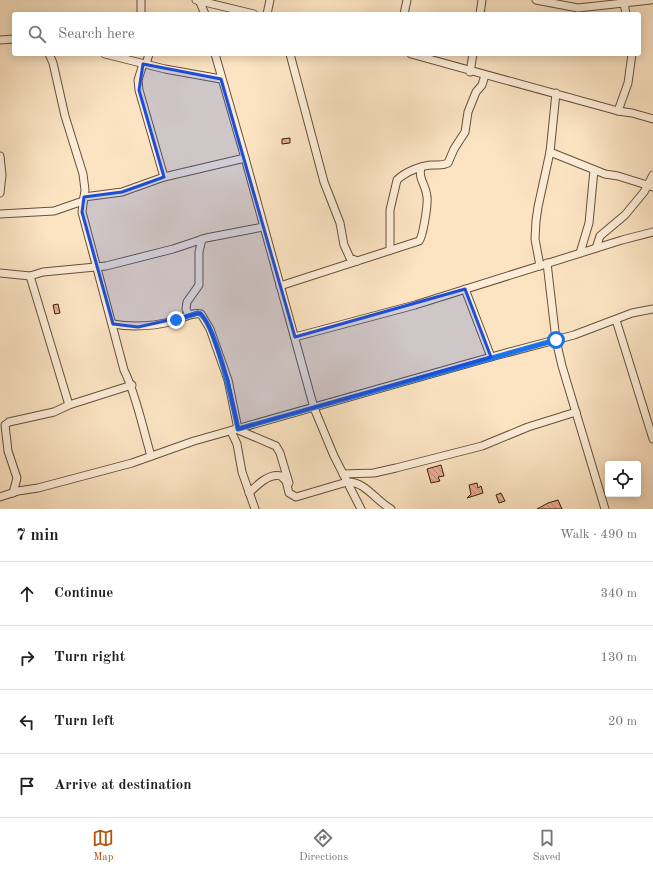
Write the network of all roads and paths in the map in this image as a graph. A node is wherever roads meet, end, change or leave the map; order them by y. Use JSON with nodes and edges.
{"nodes":[{"id":1,"x":141,"y":0,"type":"edge"},
{"id":2,"x":198,"y":0,"type":"edge"},
{"id":3,"x":270,"y":0,"type":"edge"},
{"id":4,"x":406,"y":0,"type":"edge"},
{"id":5,"x":482,"y":0,"type":"edge"},
{"id":6,"x":536,"y":0,"type":"edge"},
{"id":7,"x":651,"y":0,"type":"edge"},
{"id":8,"x":554,"y":2,"type":"edge"},
{"id":9,"x":624,"y":3,"type":"junction"},
{"id":10,"x":141,"y":12,"type":"edge"},
{"id":11,"x":204,"y":12,"type":"edge"},
{"id":12,"x":246,"y":12,"type":"edge"},
{"id":13,"x":267,"y":12,"type":"edge"},
{"id":14,"x":404,"y":12,"type":"edge"},
{"id":15,"x":480,"y":12,"type":"edge"},
{"id":16,"x":626,"y":12,"type":"edge"},
{"id":17,"x":12,"y":39,"type":"edge"},
{"id":18,"x":0,"y":40,"type":"edge"},
{"id":19,"x":50,"y":56,"type":"edge"},
{"id":20,"x":113,"y":56,"type":"edge"},
{"id":21,"x":148,"y":56,"type":"edge"},
{"id":22,"x":215,"y":56,"type":"edge"},
{"id":23,"x":291,"y":56,"type":"edge"},
{"id":24,"x":418,"y":56,"type":"edge"},
{"id":25,"x":473,"y":56,"type":"edge"},
{"id":26,"x":632,"y":56,"type":"edge"},
{"id":27,"x":145,"y":64,"type":"junction"},
{"id":28,"x":470,"y":72,"type":"junction"},
{"id":29,"x":485,"y":75,"type":"junction"},
{"id":30,"x":221,"y":80,"type":"junction"},
{"id":31,"x":556,"y":93,"type":"junction"},
{"id":32,"x":618,"y":111,"type":"junction"},
{"id":33,"x":653,"y":119,"type":"edge"},
{"id":34,"x":550,"y":152,"type":"junction"},
{"id":35,"x":0,"y":156,"type":"edge"},
{"id":36,"x":245,"y":158,"type":"junction"},
{"id":37,"x":421,"y":167,"type":"junction"},
{"id":38,"x":594,"y":170,"type":"junction"},
{"id":39,"x":653,"y":175,"type":"edge"},
{"id":40,"x":164,"y":177,"type":"junction"},
{"id":41,"x":650,"y":186,"type":"edge"},
{"id":42,"x":0,"y":193,"type":"edge"},
{"id":43,"x":83,"y":199,"type":"junction"},
{"id":44,"x":71,"y":206,"type":"junction"},
{"id":45,"x":82,"y":212,"type":"junction"},
{"id":46,"x":0,"y":214,"type":"edge"},
{"id":47,"x":263,"y":227,"type":"junction"},
{"id":48,"x":653,"y":232,"type":"edge"},
{"id":49,"x":202,"y":239,"type":"junction"},
{"id":50,"x":596,"y":248,"type":"junction"},
{"id":51,"x":390,"y":250,"type":"junction"},
{"id":52,"x":580,"y":253,"type":"junction"},
{"id":53,"x":356,"y":261,"type":"junction"},
{"id":54,"x":548,"y":263,"type":"junction"},
{"id":55,"x":540,"y":266,"type":"junction"},
{"id":56,"x":98,"y":267,"type":"junction"},
{"id":57,"x":0,"y":273,"type":"edge"},
{"id":58,"x":30,"y":276,"type":"junction"},
{"id":59,"x":280,"y":286,"type":"junction"},
{"id":60,"x":465,"y":289,"type":"junction"},
{"id":61,"x":653,"y":309,"type":"edge"},
{"id":62,"x":189,"y":316,"type":"junction"},
{"id":63,"x":616,"y":320,"type":"junction"},
{"id":64,"x":113,"y":324,"type":"junction"},
{"id":65,"x":295,"y":337,"type":"junction"},
{"id":66,"x":556,"y":340,"type":"junction"},
{"id":67,"x":491,"y":357,"type":"junction"},
{"id":68,"x":132,"y":385,"type":"junction"},
{"id":69,"x":69,"y":405,"type":"junction"},
{"id":70,"x":314,"y":408,"type":"junction"},
{"id":71,"x":576,"y":412,"type":"junction"},
{"id":72,"x":235,"y":429,"type":"junction"},
{"id":73,"x":653,"y":439,"type":"edge"},
{"id":74,"x":151,"y":456,"type":"junction"},
{"id":75,"x":343,"y":474,"type":"junction"},
{"id":76,"x":347,"y":482,"type":"junction"},
{"id":77,"x":13,"y":493,"type":"junction"},
{"id":78,"x":249,"y":493,"type":"junction"},
{"id":79,"x":291,"y":496,"type":"junction"},
{"id":80,"x":0,"y":497,"type":"edge"},
{"id":81,"x":255,"y":509,"type":"edge"},
{"id":82,"x":361,"y":509,"type":"edge"},
{"id":83,"x":391,"y":509,"type":"edge"},
{"id":84,"x":605,"y":509,"type":"edge"}],
"edges":[{"from":1,"to":10,"type":"street"},
{"from":2,"to":11,"type":"street"},
{"from":2,"to":12,"type":"street"},
{"from":3,"to":13,"type":"street"},
{"from":4,"to":14,"type":"street"},
{"from":5,"to":15,"type":"street"},
{"from":6,"to":8,"type":"street"},
{"from":7,"to":9,"type":"street"},
{"from":8,"to":9,"type":"street"},
{"from":9,"to":16,"type":"street"},
{"from":17,"to":18,"type":"street"},
{"from":19,"to":43,"type":"street"},
{"from":20,"to":27,"type":"street"},
{"from":21,"to":27,"type":"street"},
{"from":22,"to":30,"type":"street"},
{"from":23,"to":53,"type":"street"},
{"from":24,"to":28,"type":"street"},
{"from":25,"to":28,"type":"street"},
{"from":26,"to":32,"type":"street"},
{"from":27,"to":30,"type":"street"},
{"from":27,"to":40,"type":"street"},
{"from":28,"to":29,"type":"street"},
{"from":29,"to":31,"type":"street"},
{"from":29,"to":37,"type":"street"},
{"from":30,"to":36,"type":"street"},
{"from":31,"to":32,"type":"street"},
{"from":31,"to":34,"type":"street"},
{"from":32,"to":33,"type":"street"},
{"from":34,"to":38,"type":"street"},
{"from":34,"to":55,"type":"street"},
{"from":35,"to":42,"type":"street"},
{"from":36,"to":40,"type":"street"},
{"from":36,"to":47,"type":"street"},
{"from":37,"to":51,"type":"street"},
{"from":37,"to":51,"type":"street"},
{"from":38,"to":41,"type":"street"},
{"from":38,"to":52,"type":"street"},
{"from":39,"to":41,"type":"street"},
{"from":40,"to":43,"type":"street"},
{"from":41,"to":50,"type":"street"},
{"from":43,"to":44,"type":"street"},
{"from":43,"to":45,"type":"street"},
{"from":44,"to":45,"type":"street"},
{"from":44,"to":46,"type":"street"},
{"from":45,"to":56,"type":"street"},
{"from":47,"to":49,"type":"street"},
{"from":47,"to":59,"type":"street"},
{"from":48,"to":50,"type":"street"},
{"from":49,"to":56,"type":"street"},
{"from":49,"to":62,"type":"street"},
{"from":50,"to":52,"type":"street"},
{"from":51,"to":53,"type":"street"},
{"from":52,"to":54,"type":"street"},
{"from":53,"to":59,"type":"street"},
{"from":54,"to":55,"type":"street"},
{"from":54,"to":66,"type":"street"},
{"from":55,"to":60,"type":"street"},
{"from":56,"to":58,"type":"street"},
{"from":56,"to":64,"type":"street"},
{"from":57,"to":58,"type":"street"},
{"from":58,"to":69,"type":"street"},
{"from":59,"to":65,"type":"street"},
{"from":60,"to":65,"type":"street"},
{"from":60,"to":67,"type":"street"},
{"from":61,"to":63,"type":"street"},
{"from":62,"to":64,"type":"street"},
{"from":62,"to":72,"type":"street"},
{"from":63,"to":66,"type":"street"},
{"from":63,"to":73,"type":"street"},
{"from":64,"to":68,"type":"street"},
{"from":65,"to":70,"type":"street"},
{"from":66,"to":67,"type":"street"},
{"from":66,"to":71,"type":"street"},
{"from":67,"to":70,"type":"street"},
{"from":68,"to":69,"type":"street"},
{"from":68,"to":74,"type":"street"},
{"from":69,"to":77,"type":"street"},
{"from":70,"to":72,"type":"street"},
{"from":70,"to":75,"type":"street"},
{"from":71,"to":75,"type":"street"},
{"from":71,"to":84,"type":"street"},
{"from":72,"to":74,"type":"street"},
{"from":72,"to":78,"type":"street"},
{"from":72,"to":79,"type":"street"},
{"from":74,"to":77,"type":"street"},
{"from":75,"to":76,"type":"street"},
{"from":76,"to":79,"type":"street"},
{"from":76,"to":82,"type":"street"},
{"from":76,"to":83,"type":"street"},
{"from":77,"to":80,"type":"street"},
{"from":78,"to":79,"type":"street"},
{"from":78,"to":81,"type":"street"}]}
